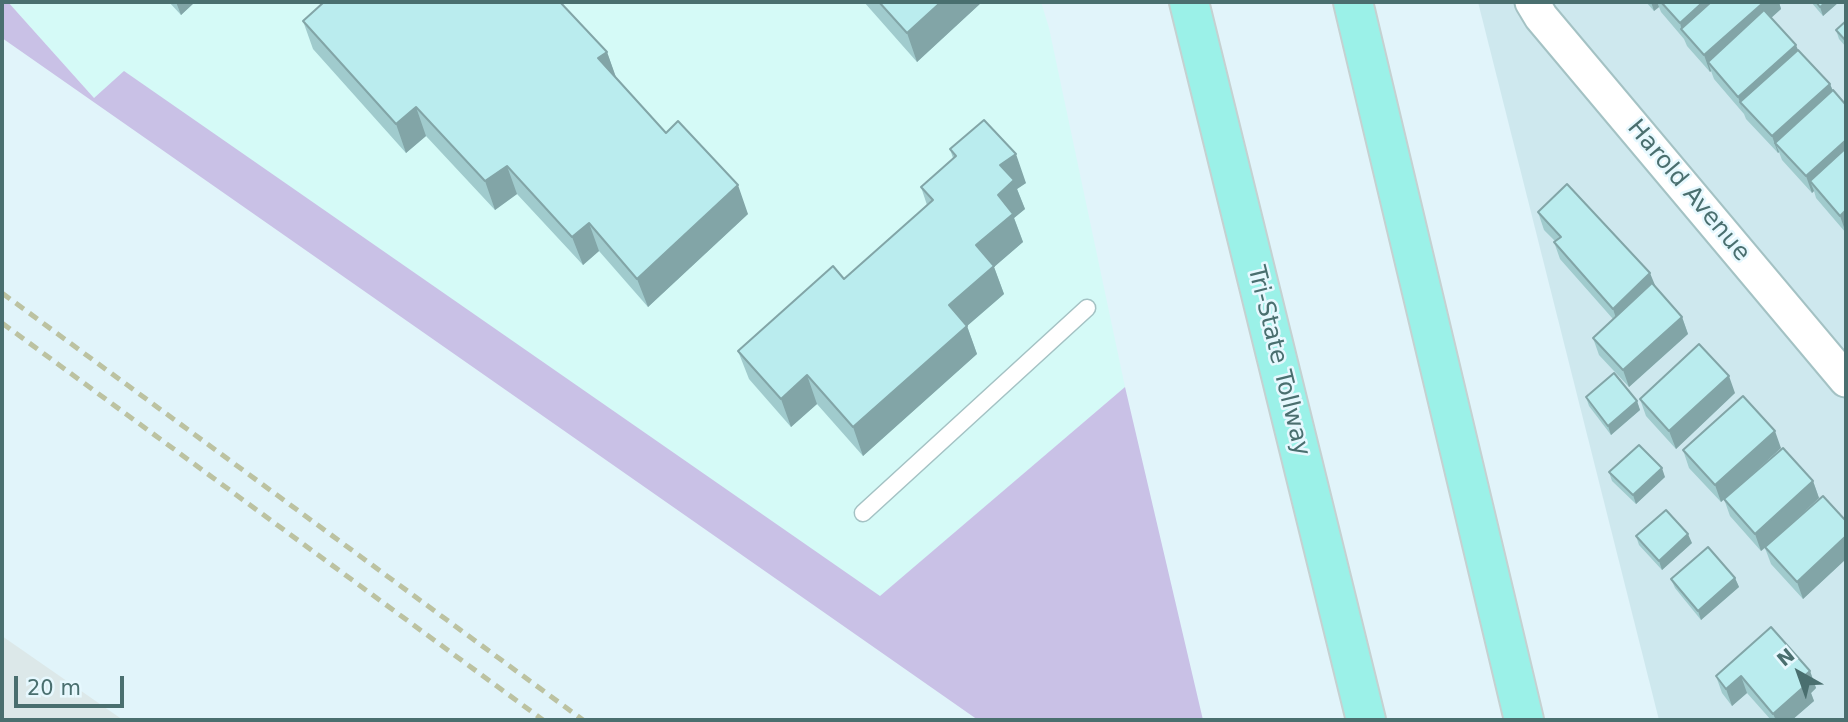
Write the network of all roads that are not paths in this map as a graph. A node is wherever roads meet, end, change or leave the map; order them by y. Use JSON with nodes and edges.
{"nodes":[{"id":1,"x":1189,"y":2,"type":"edge"},
{"id":2,"x":1353,"y":2,"type":"edge"},
{"id":3,"x":1532,"y":2,"type":"edge"},
{"id":4,"x":1087,"y":308,"type":"dead end"},
{"id":5,"x":1846,"y":380,"type":"edge"},
{"id":6,"x":863,"y":513,"type":"dead end"},
{"id":7,"x":1366,"y":720,"type":"edge"},
{"id":8,"x":1524,"y":720,"type":"edge"}],
"edges":[{"from":1,"to":7,"type":"highway","name":"Tri-State Tollway"},
{"from":2,"to":8,"type":"highway"},
{"from":3,"to":5,"type":"street","name":"Harold Avenue"},
{"from":4,"to":6,"type":"lane"}]}
